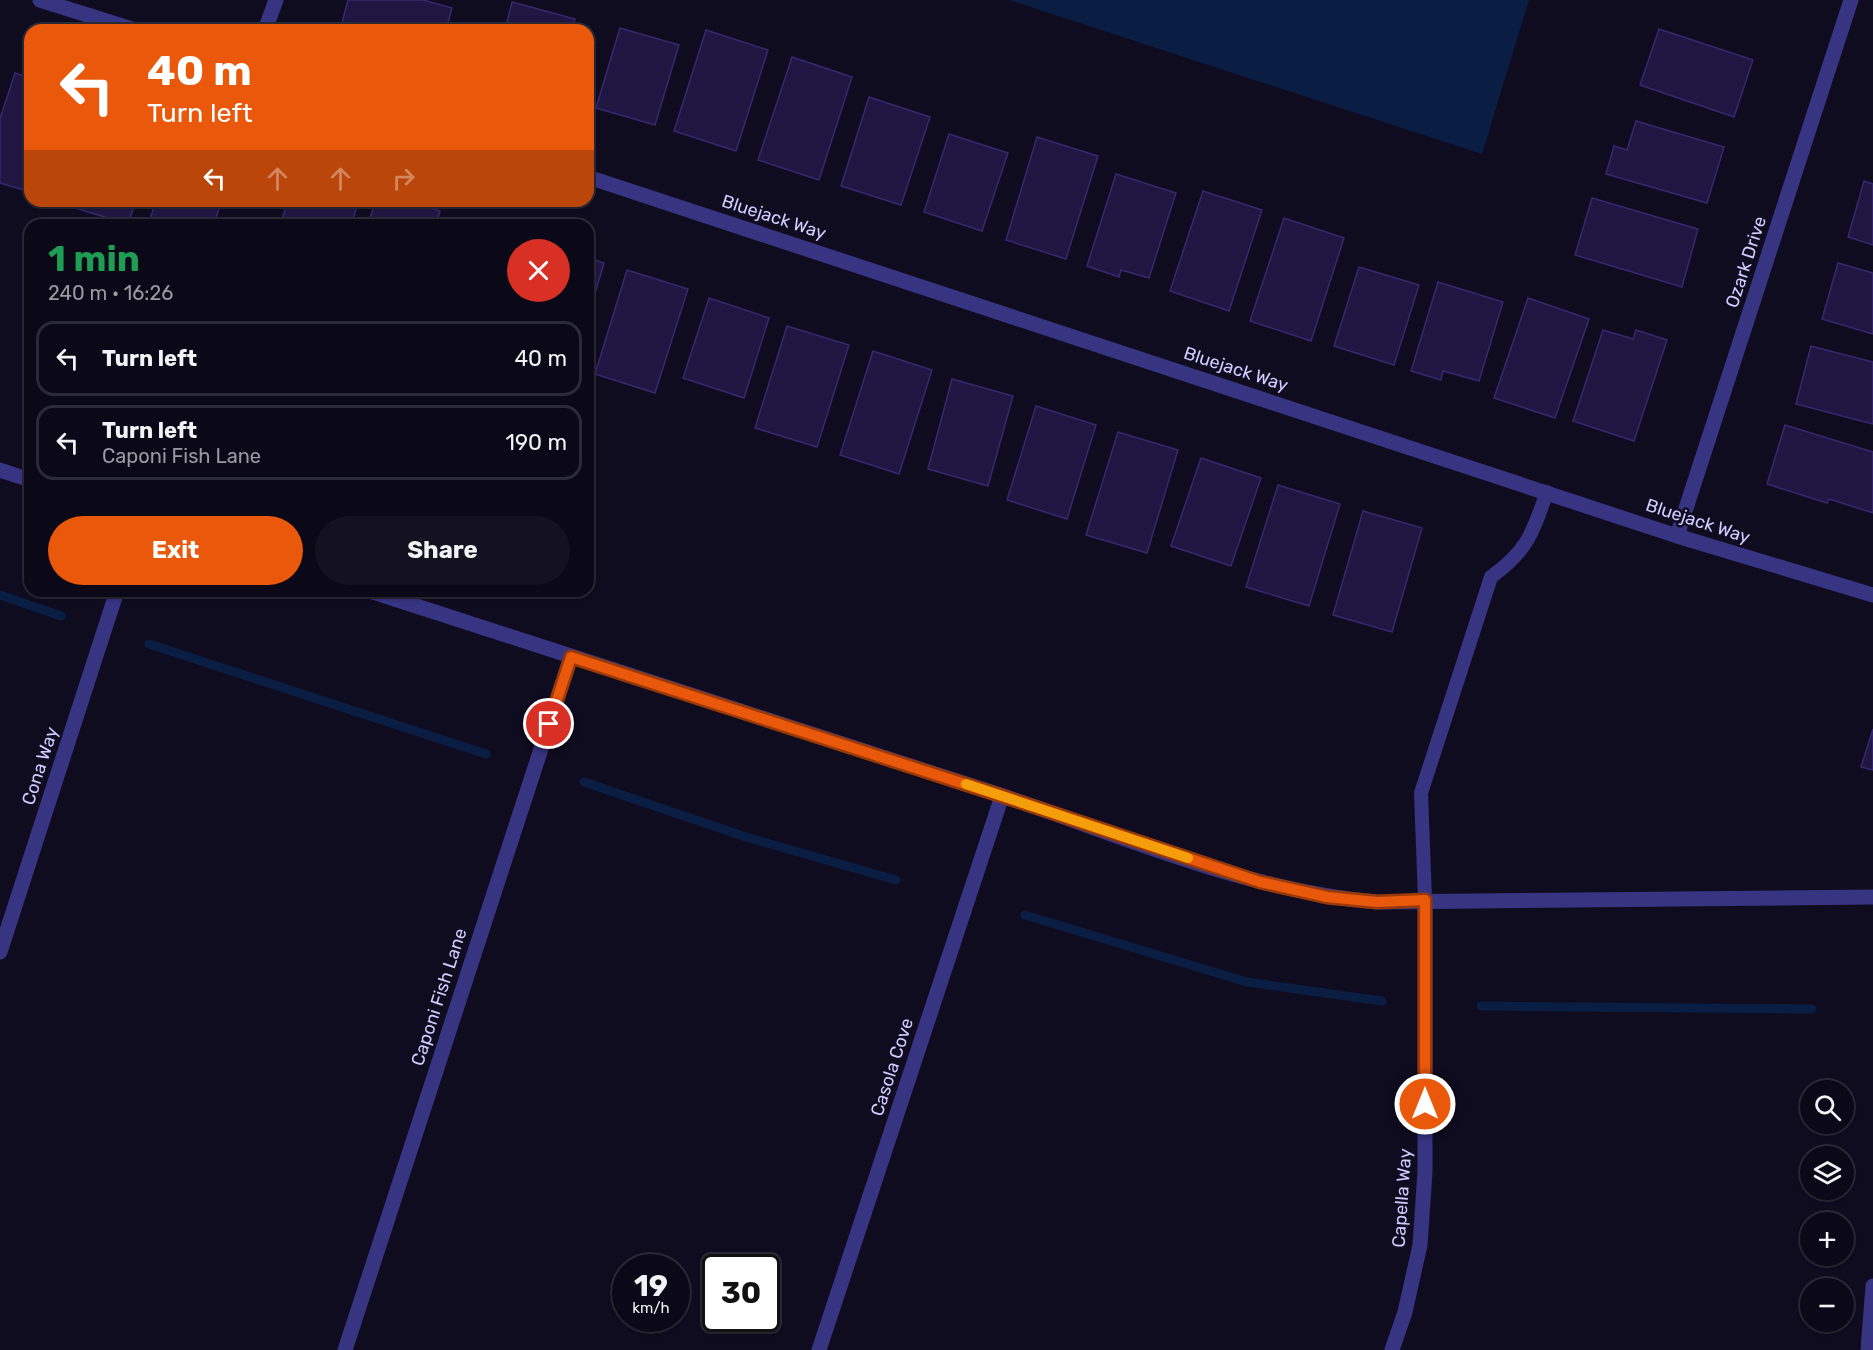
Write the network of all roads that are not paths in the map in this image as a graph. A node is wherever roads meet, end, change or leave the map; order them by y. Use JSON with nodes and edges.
{"nodes":[{"id":1,"x":40,"y":0,"type":"edge"},
{"id":2,"x":276,"y":0,"type":"edge"},
{"id":3,"x":1851,"y":0,"type":"edge"},
{"id":4,"x":116,"y":24,"type":"edge"},
{"id":5,"x":267,"y":24,"type":"edge"},
{"id":6,"x":594,"y":179,"type":"edge"},
{"id":7,"x":0,"y":470,"type":"edge"},
{"id":8,"x":24,"y":478,"type":"edge"},
{"id":9,"x":1547,"y":492,"type":"junction"},
{"id":10,"x":1677,"y":536,"type":"junction"},
{"id":11,"x":1873,"y":595,"type":"edge"},
{"id":12,"x":115,"y":597,"type":"edge"},
{"id":13,"x":388,"y":597,"type":"edge"},
{"id":14,"x":571,"y":657,"type":"junction"},
{"id":15,"x":1002,"y":796,"type":"junction"},
{"id":16,"x":1873,"y":897,"type":"edge"},
{"id":17,"x":1425,"y":900,"type":"junction"},
{"id":18,"x":0,"y":952,"type":"edge"},
{"id":19,"x":1873,"y":1286,"type":"edge"},
{"id":20,"x":345,"y":1350,"type":"edge"},
{"id":21,"x":819,"y":1350,"type":"edge"},
{"id":22,"x":1392,"y":1350,"type":"edge"},
{"id":23,"x":1868,"y":1350,"type":"edge"}],
"edges":[{"from":1,"to":4,"type":"street"},
{"from":2,"to":5,"type":"street"},
{"from":3,"to":10,"type":"street","name":"Ozark Drive"},
{"from":6,"to":9,"type":"street","name":"Bluejack Way"},
{"from":7,"to":8,"type":"street"},
{"from":9,"to":10,"type":"street","name":"Bluejack Way"},
{"from":9,"to":17,"type":"lane"},
{"from":10,"to":11,"type":"street","name":"Bluejack Way"},
{"from":12,"to":18,"type":"street","name":"Cona Way"},
{"from":13,"to":14,"type":"street"},
{"from":14,"to":15,"type":"street"},
{"from":14,"to":20,"type":"street","name":"Caponi Fish Lane"},
{"from":15,"to":17,"type":"street"},
{"from":15,"to":21,"type":"street","name":"Casola Cove"},
{"from":16,"to":17,"type":"street"},
{"from":17,"to":22,"type":"street","name":"Capella Way"},
{"from":19,"to":23,"type":"street"}]}
